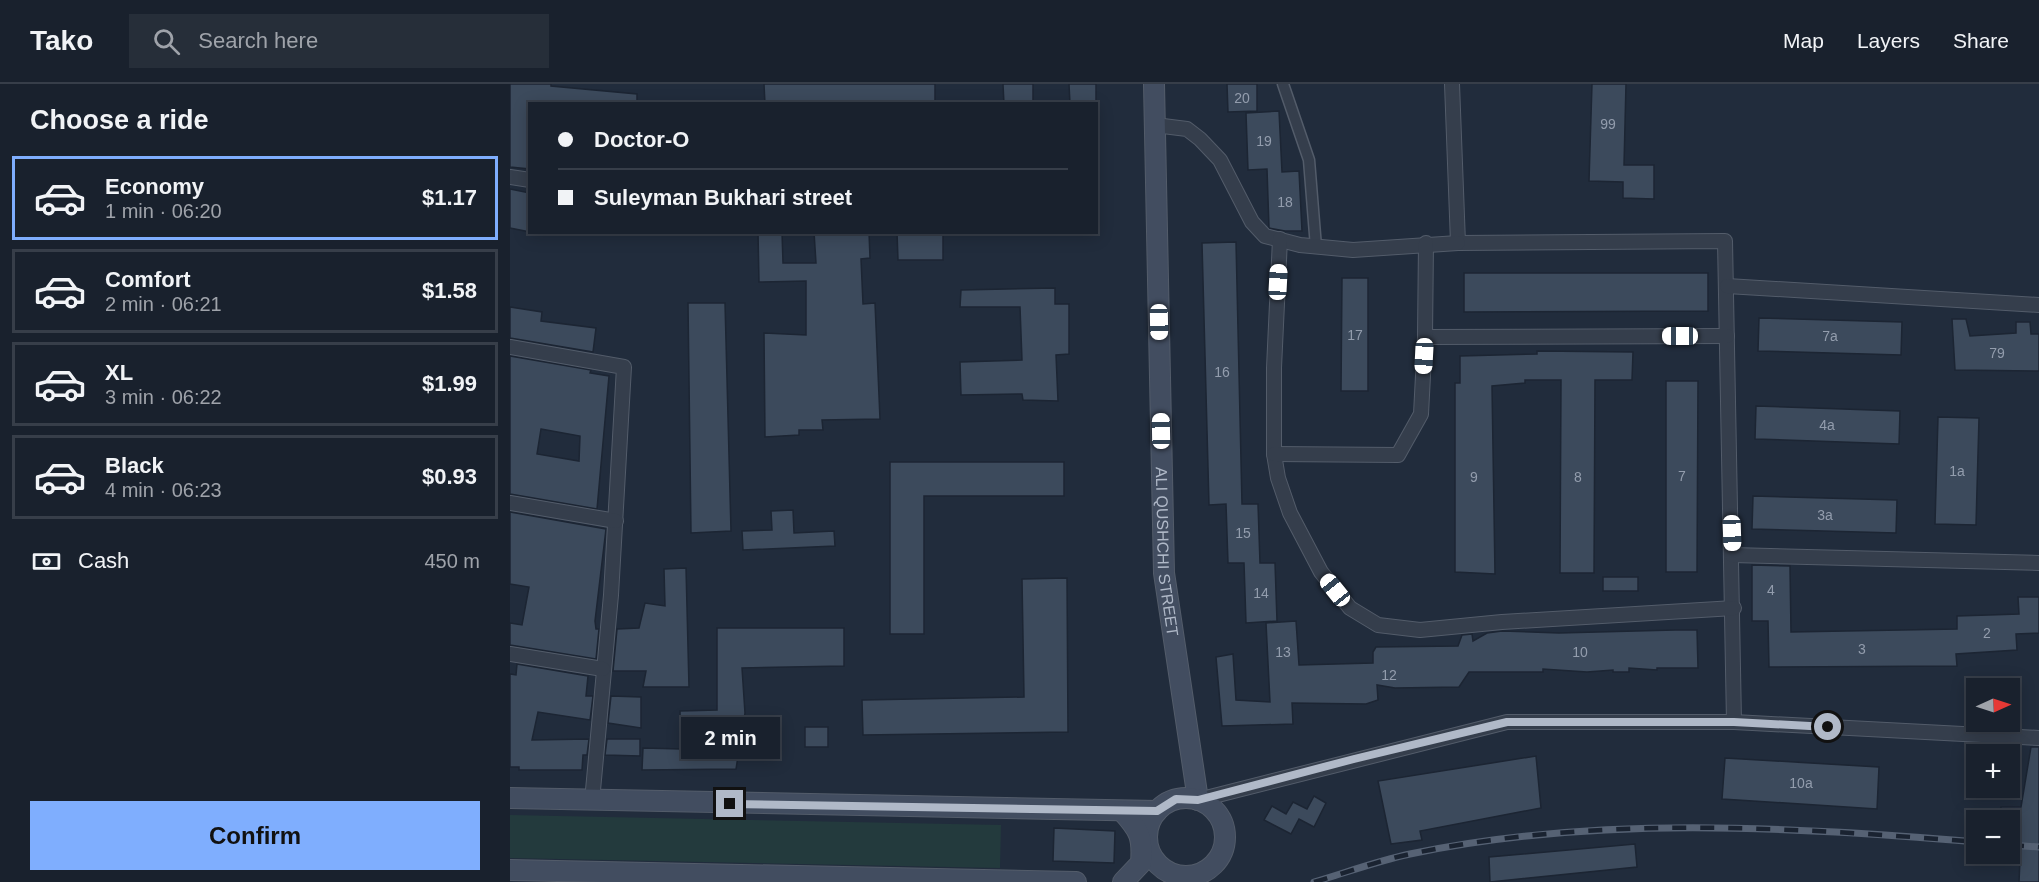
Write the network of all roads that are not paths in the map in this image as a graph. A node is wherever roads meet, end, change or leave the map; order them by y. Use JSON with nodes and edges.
{"nodes":[{"id":1,"x":1154,"y":84,"type":"edge"},
{"id":2,"x":1283,"y":84,"type":"edge"},
{"id":3,"x":1452,"y":84,"type":"edge"},
{"id":4,"x":1155,"y":125,"type":"junction"},
{"id":5,"x":510,"y":177,"type":"edge"},
{"id":6,"x":528,"y":180,"type":"edge"},
{"id":7,"x":1280,"y":239,"type":"junction"},
{"id":8,"x":1426,"y":243,"type":"junction"},
{"id":9,"x":1458,"y":243,"type":"junction"},
{"id":10,"x":1316,"y":247,"type":"junction"},
{"id":11,"x":1727,"y":286,"type":"junction"},
{"id":12,"x":2039,"y":305,"type":"edge"},
{"id":13,"x":1726,"y":336,"type":"junction"},
{"id":14,"x":1425,"y":337,"type":"junction"},
{"id":15,"x":510,"y":347,"type":"edge"},
{"id":16,"x":1274,"y":454,"type":"junction"},
{"id":17,"x":510,"y":503,"type":"edge"},
{"id":18,"x":616,"y":521,"type":"junction"},
{"id":19,"x":1732,"y":555,"type":"junction"},
{"id":20,"x":2039,"y":563,"type":"edge"},
{"id":21,"x":1734,"y":608,"type":"junction"},
{"id":22,"x":510,"y":654,"type":"edge"},
{"id":23,"x":603,"y":669,"type":"junction"},
{"id":24,"x":1734,"y":722,"type":"junction"},
{"id":25,"x":2039,"y":738,"type":"edge"},
{"id":26,"x":510,"y":798,"type":"edge"},
{"id":27,"x":1198,"y":800,"type":"junction"},
{"id":28,"x":592,"y":801,"type":"junction"},
{"id":29,"x":1122,"y":811,"type":"junction"},
{"id":30,"x":1157,"y":811,"type":"junction"},
{"id":31,"x":510,"y":870,"type":"edge"},
{"id":32,"x":1173,"y":874,"type":"junction"},
{"id":33,"x":1208,"y":876,"type":"edge"},
{"id":34,"x":1076,"y":882,"type":"edge"},
{"id":35,"x":1123,"y":882,"type":"edge"},
{"id":36,"x":1129,"y":882,"type":"edge"}],
"edges":[{"from":1,"to":4,"type":"main road","name":"ALI QUSHCHI STREET"},
{"from":2,"to":10,"type":"street"},
{"from":3,"to":9,"type":"street"},
{"from":4,"to":7,"type":"street"},
{"from":4,"to":27,"type":"main road","name":"ALI QUSHCHI STREET"},
{"from":5,"to":6,"type":"street"},
{"from":7,"to":10,"type":"street"},
{"from":7,"to":16,"type":"street"},
{"from":8,"to":9,"type":"street"},
{"from":8,"to":10,"type":"street"},
{"from":8,"to":14,"type":"street"},
{"from":9,"to":11,"type":"street"},
{"from":11,"to":12,"type":"street"},
{"from":11,"to":13,"type":"street"},
{"from":13,"to":14,"type":"street"},
{"from":13,"to":19,"type":"street"},
{"from":14,"to":16,"type":"street"},
{"from":15,"to":18,"type":"street"},
{"from":16,"to":21,"type":"street"},
{"from":17,"to":18,"type":"street"},
{"from":18,"to":23,"type":"street"},
{"from":19,"to":20,"type":"street"},
{"from":19,"to":21,"type":"street"},
{"from":21,"to":24,"type":"street"},
{"from":22,"to":23,"type":"street"},
{"from":23,"to":28,"type":"street"},
{"from":24,"to":25,"type":"street"},
{"from":24,"to":27,"type":"street"},
{"from":26,"to":28,"type":"main road"},
{"from":27,"to":30,"type":"main road"},
{"from":27,"to":33,"type":"main road"},
{"from":28,"to":29,"type":"main road"},
{"from":29,"to":30,"type":"main road"},
{"from":29,"to":35,"type":"main road"},
{"from":30,"to":32,"type":"main road"},
{"from":31,"to":34,"type":"main road"},
{"from":32,"to":33,"type":"main road"},
{"from":32,"to":36,"type":"main road"}]}
